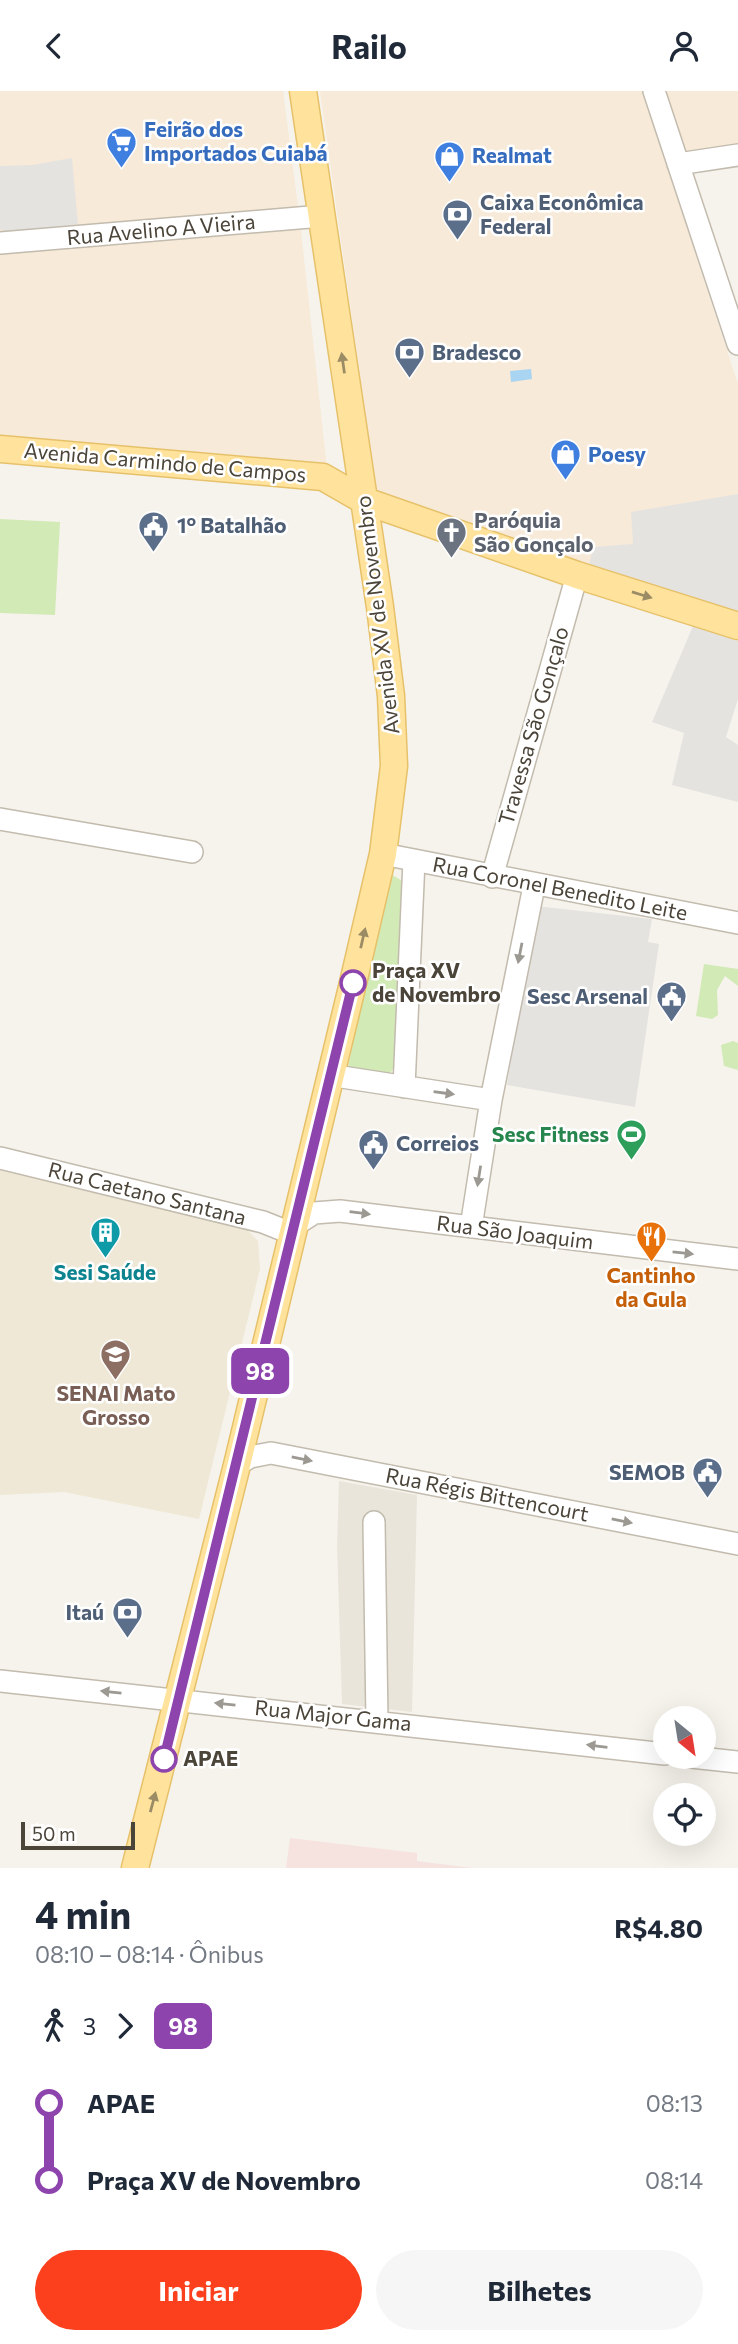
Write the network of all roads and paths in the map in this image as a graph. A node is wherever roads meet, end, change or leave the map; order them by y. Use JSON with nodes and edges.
{"nodes":[{"id":1,"x":303,"y":91,"type":"edge"},
{"id":2,"x":654,"y":91,"type":"edge"},
{"id":3,"x":738,"y":155,"type":"edge"},
{"id":4,"x":678,"y":164,"type":"junction"},
{"id":5,"x":322,"y":216,"type":"junction"},
{"id":6,"x":0,"y":243,"type":"edge"},
{"id":7,"x":738,"y":344,"type":"edge"},
{"id":8,"x":352,"y":431,"type":"junction"},
{"id":9,"x":0,"y":449,"type":"edge"},
{"id":10,"x":323,"y":477,"type":"junction"},
{"id":11,"x":365,"y":501,"type":"junction"},
{"id":12,"x":577,"y":575,"type":"junction"},
{"id":13,"x":738,"y":626,"type":"edge"},
{"id":14,"x":0,"y":819,"type":"edge"},
{"id":15,"x":192,"y":852,"type":"dead end"},
{"id":16,"x":383,"y":854,"type":"junction"},
{"id":17,"x":414,"y":860,"type":"junction"},
{"id":18,"x":492,"y":877,"type":"junction"},
{"id":19,"x":534,"y":886,"type":"junction"},
{"id":20,"x":738,"y":923,"type":"edge"},
{"id":21,"x":329,"y":1075,"type":"junction"},
{"id":22,"x":404,"y":1087,"type":"junction"},
{"id":23,"x":491,"y":1100,"type":"junction"},
{"id":24,"x":0,"y":1158,"type":"edge"},
{"id":25,"x":471,"y":1227,"type":"junction"},
{"id":26,"x":294,"y":1229,"type":"junction"},
{"id":27,"x":738,"y":1259,"type":"edge"},
{"id":28,"x":237,"y":1465,"type":"junction"},
{"id":29,"x":374,"y":1521,"type":"dead end"},
{"id":30,"x":738,"y":1544,"type":"edge"},
{"id":31,"x":0,"y":1681,"type":"edge"},
{"id":32,"x":179,"y":1699,"type":"junction"},
{"id":33,"x":377,"y":1721,"type":"junction"},
{"id":34,"x":653,"y":1753,"type":"edge"},
{"id":35,"x":716,"y":1760,"type":"edge"},
{"id":36,"x":738,"y":1762,"type":"edge"},
{"id":37,"x":135,"y":1868,"type":"edge"}],
"edges":[{"from":1,"to":5,"type":"main road","name":"Avenida XV de Novembro"},
{"from":2,"to":4,"type":"street"},
{"from":3,"to":4,"type":"street"},
{"from":4,"to":7,"type":"street"},
{"from":5,"to":6,"type":"street","name":"Rua Avelino A Vieira"},
{"from":8,"to":5,"type":"main road","name":"Avenida XV de Novembro","one_way":true},
{"from":8,"to":10,"type":"main road"},
{"from":8,"to":11,"type":"main road","name":"Avenida XV de Novembro"},
{"from":9,"to":10,"type":"main road","name":"Avenida Carmindo de Campos"},
{"from":10,"to":11,"type":"main road","name":"Avenida Carmindo de Campos"},
{"from":11,"to":12,"type":"main road","name":"Avenida Carmindo de Campos"},
{"from":11,"to":16,"type":"main road","name":"Avenida XV de Novembro"},
{"from":12,"to":13,"type":"main road","name":"Avenida Carmindo de Campos","one_way":true},
{"from":12,"to":18,"type":"street","name":"Travessa São Gonçalo"},
{"from":14,"to":15,"type":"street"},
{"from":16,"to":17,"type":"street","name":"Rua Coronel Benedito Leite"},
{"from":21,"to":16,"type":"main road","name":"Avenida XV de Novembro","one_way":true},
{"from":17,"to":18,"type":"street","name":"Rua Coronel Benedito Leite"},
{"from":17,"to":22,"type":"street"},
{"from":18,"to":19,"type":"street","name":"Rua Coronel Benedito Leite"},
{"from":19,"to":20,"type":"street","name":"Rua Coronel Benedito Leite"},
{"from":19,"to":23,"type":"street","one_way":true},
{"from":21,"to":22,"type":"street"},
{"from":21,"to":26,"type":"main road","name":"Avenida XV de Novembro"},
{"from":22,"to":23,"type":"street","one_way":true},
{"from":23,"to":25,"type":"street","one_way":true},
{"from":24,"to":26,"type":"street","name":"Rua Caetano Santana"},
{"from":26,"to":25,"type":"street","name":"Rua São Joaquim","one_way":true},
{"from":25,"to":27,"type":"street","name":"Rua São Joaquim","one_way":true},
{"from":26,"to":28,"type":"main road","name":"Avenida XV de Novembro"},
{"from":28,"to":30,"type":"street","name":"Rua Régis Bittencourt","one_way":true},
{"from":28,"to":32,"type":"main road","name":"Avenida XV de Novembro"},
{"from":29,"to":33,"type":"street"},
{"from":32,"to":31,"type":"street","name":"Rua Major Gama","one_way":true},
{"from":33,"to":32,"type":"street","name":"Rua Major Gama","one_way":true},
{"from":37,"to":32,"type":"main road","name":"Avenida XV de Novembro","one_way":true},
{"from":34,"to":33,"type":"street","name":"Rua Major Gama","one_way":true},
{"from":35,"to":36,"type":"street"}]}
